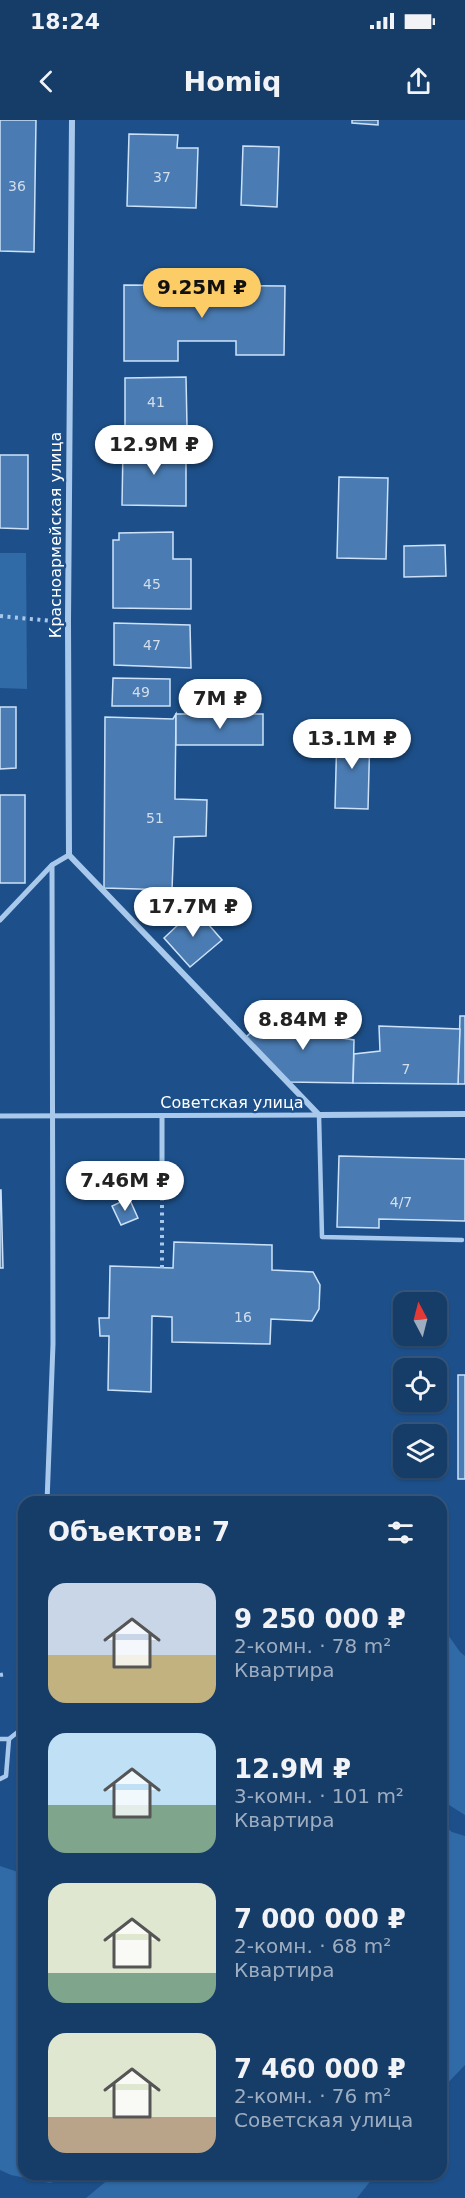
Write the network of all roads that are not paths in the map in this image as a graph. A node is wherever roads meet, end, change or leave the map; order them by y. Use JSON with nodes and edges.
{"nodes":[{"id":1,"x":72,"y":120,"type":"edge"},
{"id":2,"x":69,"y":855,"type":"junction"},
{"id":3,"x":52,"y":866,"type":"junction"},
{"id":4,"x":0,"y":920,"type":"edge"},
{"id":5,"x":465,"y":1114,"type":"edge"},
{"id":6,"x":53,"y":1115,"type":"junction"},
{"id":7,"x":0,"y":1116,"type":"edge"},
{"id":8,"x":162,"y":1116,"type":"junction"},
{"id":9,"x":319,"y":1116,"type":"junction"},
{"id":10,"x":162,"y":1180,"type":"road end"},
{"id":11,"x":462,"y":1240,"type":"dead end"},
{"id":12,"x":47,"y":1496,"type":"edge"},
{"id":13,"x":18,"y":1732,"type":"edge"},
{"id":14,"x":1,"y":1738,"type":"edge"},
{"id":15,"x":9,"y":1739,"type":"junction"},
{"id":16,"x":0,"y":1779,"type":"edge"}],
"edges":[{"from":1,"to":2,"type":"street","name":"Красноармейская улица"},
{"from":2,"to":3,"type":"street"},
{"from":2,"to":9,"type":"street"},
{"from":3,"to":4,"type":"street"},
{"from":3,"to":6,"type":"street"},
{"from":5,"to":9,"type":"street","name":"Советская улица"},
{"from":6,"to":7,"type":"street","name":"Советская улица"},
{"from":6,"to":8,"type":"street","name":"Советская улица"},
{"from":6,"to":12,"type":"street"},
{"from":8,"to":9,"type":"street","name":"Советская улица"},
{"from":8,"to":10,"type":"street"},
{"from":9,"to":11,"type":"lane"},
{"from":13,"to":15,"type":"lane"},
{"from":14,"to":15,"type":"lane"},
{"from":15,"to":16,"type":"lane"}]}
